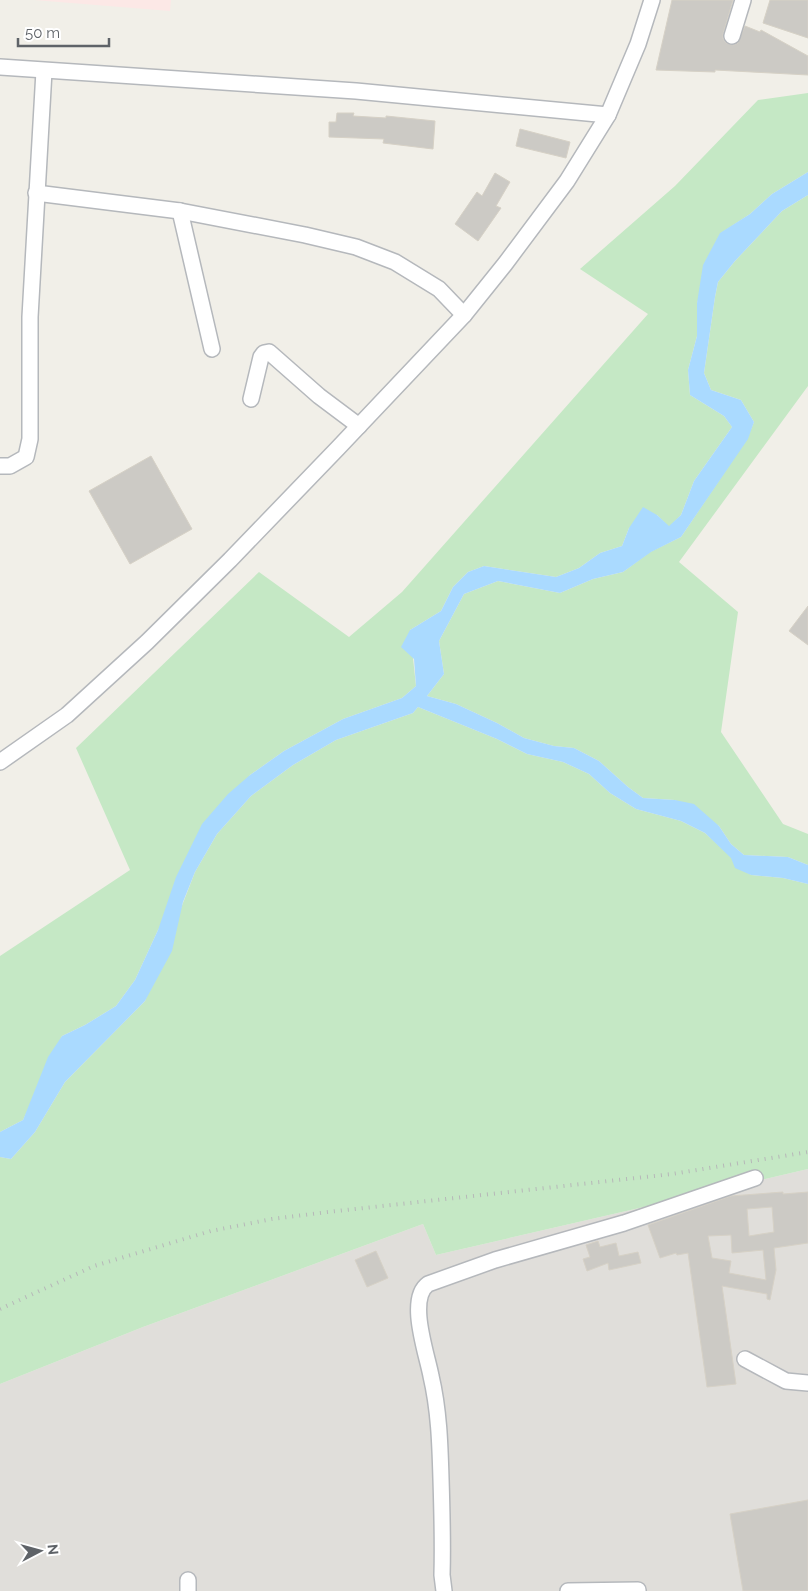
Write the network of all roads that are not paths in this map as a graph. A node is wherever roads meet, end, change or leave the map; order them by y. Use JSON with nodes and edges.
{"nodes":[{"id":1,"x":652,"y":0,"type":"edge"},
{"id":2,"x":743,"y":0,"type":"edge"},
{"id":3,"x":732,"y":36,"type":"dead end"},
{"id":4,"x":0,"y":68,"type":"edge"},
{"id":5,"x":44,"y":70,"type":"junction"},
{"id":6,"x":608,"y":115,"type":"junction"},
{"id":7,"x":36,"y":193,"type":"junction"},
{"id":8,"x":180,"y":211,"type":"junction"},
{"id":9,"x":464,"y":314,"type":"junction"},
{"id":10,"x":212,"y":349,"type":"dead end"},
{"id":11,"x":250,"y":399,"type":"dead end"},
{"id":12,"x":358,"y":426,"type":"junction"},
{"id":13,"x":0,"y":466,"type":"edge"},
{"id":14,"x":0,"y":762,"type":"edge"},
{"id":15,"x":755,"y":1178,"type":"dead end"},
{"id":16,"x":745,"y":1359,"type":"dead end"},
{"id":17,"x":808,"y":1384,"type":"edge"},
{"id":18,"x":638,"y":1590,"type":"edge"},
{"id":19,"x":444,"y":1591,"type":"edge"},
{"id":20,"x":568,"y":1591,"type":"edge"}],
"edges":[{"from":1,"to":6,"type":"street"},
{"from":2,"to":3,"type":"street"},
{"from":4,"to":5,"type":"street"},
{"from":5,"to":6,"type":"street"},
{"from":5,"to":7,"type":"street"},
{"from":6,"to":9,"type":"street"},
{"from":7,"to":8,"type":"street"},
{"from":7,"to":13,"type":"street"},
{"from":8,"to":9,"type":"street"},
{"from":8,"to":10,"type":"street"},
{"from":9,"to":12,"type":"street"},
{"from":11,"to":12,"type":"street"},
{"from":12,"to":14,"type":"street"},
{"from":15,"to":19,"type":"street"},
{"from":16,"to":17,"type":"street"},
{"from":18,"to":20,"type":"street"}]}
